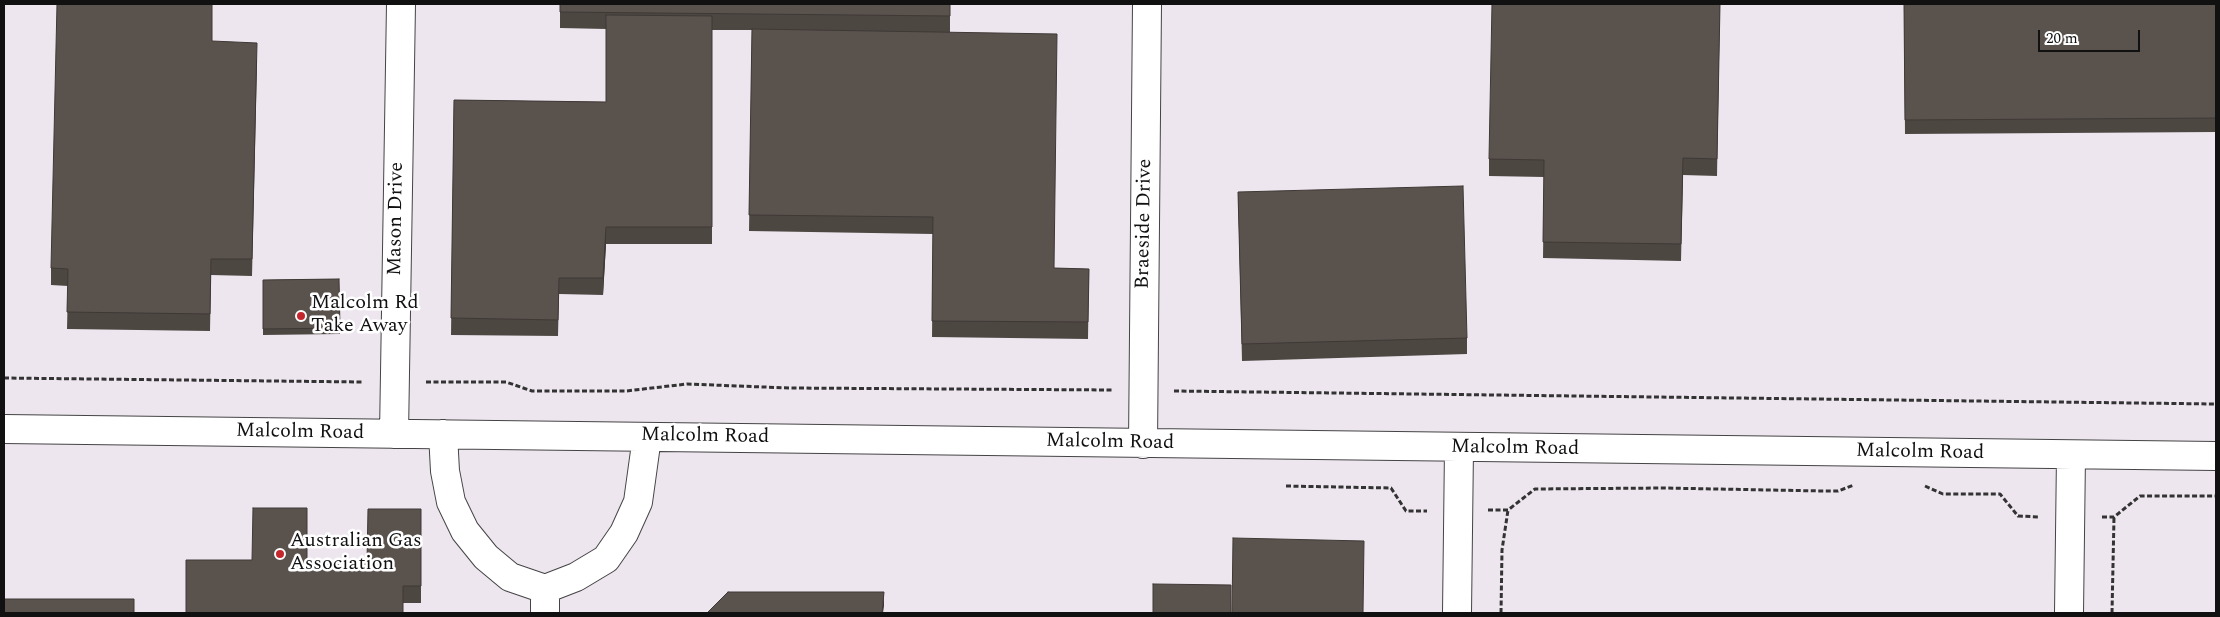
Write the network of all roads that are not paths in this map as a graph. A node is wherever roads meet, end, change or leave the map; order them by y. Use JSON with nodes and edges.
{"nodes":[{"id":1,"x":401,"y":4,"type":"edge"},
{"id":2,"x":1147,"y":4,"type":"edge"},
{"id":3,"x":4,"y":429,"type":"edge"},
{"id":4,"x":394,"y":434,"type":"junction"},
{"id":5,"x":442,"y":434,"type":"junction"},
{"id":6,"x":647,"y":437,"type":"junction"},
{"id":7,"x":1143,"y":444,"type":"junction"},
{"id":8,"x":1459,"y":448,"type":"junction"},
{"id":9,"x":2071,"y":455,"type":"junction"},
{"id":10,"x":2216,"y":456,"type":"edge"},
{"id":11,"x":545,"y":601,"type":"edge"},
{"id":12,"x":1457,"y":613,"type":"edge"},
{"id":13,"x":2069,"y":613,"type":"edge"}],
"edges":[{"from":1,"to":4,"type":"street","name":"Mason Drive"},
{"from":2,"to":7,"type":"street","name":"Braeside Drive"},
{"from":3,"to":4,"type":"street","name":"Malcolm Road"},
{"from":4,"to":5,"type":"street","name":"Malcolm Road"},
{"from":5,"to":6,"type":"street","name":"Malcolm Road"},
{"from":5,"to":11,"type":"street"},
{"from":6,"to":7,"type":"street","name":"Malcolm Road"},
{"from":6,"to":11,"type":"street"},
{"from":7,"to":8,"type":"street","name":"Malcolm Road"},
{"from":8,"to":9,"type":"street","name":"Malcolm Road"},
{"from":8,"to":12,"type":"street"},
{"from":9,"to":10,"type":"street","name":"Malcolm Road"},
{"from":9,"to":13,"type":"street"}]}
